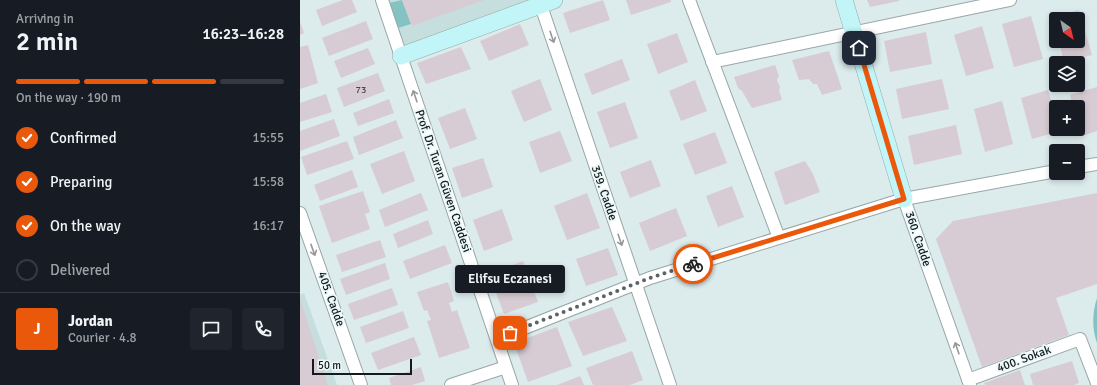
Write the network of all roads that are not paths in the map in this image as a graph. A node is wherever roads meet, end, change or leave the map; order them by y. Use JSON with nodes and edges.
{"nodes":[{"id":1,"x":382,"y":0,"type":"edge"},
{"id":2,"x":689,"y":0,"type":"edge"},
{"id":3,"x":844,"y":0,"type":"edge"},
{"id":4,"x":1010,"y":0,"type":"edge"},
{"id":5,"x":545,"y":2,"type":"edge"},
{"id":6,"x":854,"y":33,"type":"junction"},
{"id":7,"x":401,"y":56,"type":"junction"},
{"id":8,"x":712,"y":62,"type":"junction"},
{"id":9,"x":1097,"y":164,"type":"edge"},
{"id":10,"x":1085,"y":166,"type":"edge"},
{"id":11,"x":1049,"y":172,"type":"edge"},
{"id":12,"x":904,"y":199,"type":"junction"},
{"id":13,"x":300,"y":213,"type":"edge"},
{"id":14,"x":779,"y":238,"type":"junction"},
{"id":15,"x":635,"y":284,"type":"junction"},
{"id":16,"x":497,"y":339,"type":"junction"},
{"id":17,"x":506,"y":367,"type":"junction"},
{"id":18,"x":969,"y":383,"type":"edge"},
{"id":19,"x":1097,"y":383,"type":"edge"},
{"id":20,"x":361,"y":385,"type":"edge"},
{"id":21,"x":451,"y":385,"type":"edge"},
{"id":22,"x":512,"y":385,"type":"edge"},
{"id":23,"x":670,"y":385,"type":"edge"}],
"edges":[{"from":1,"to":7,"type":"street","name":"Prof. Dr. Turan Güven Caddesi"},
{"from":2,"to":8,"type":"street"},
{"from":3,"to":6,"type":"street","name":"360. Cadde"},
{"from":4,"to":6,"type":"street"},
{"from":5,"to":7,"type":"street"},
{"from":5,"to":15,"type":"street","name":"359. Cadde","one_way":true},
{"from":6,"to":8,"type":"street"},
{"from":6,"to":12,"type":"street","name":"360. Cadde"},
{"from":16,"to":7,"type":"street","name":"Prof. Dr. Turan Güven Caddesi","one_way":true},
{"from":8,"to":14,"type":"street"},
{"from":9,"to":10,"type":"street"},
{"from":11,"to":12,"type":"street"},
{"from":12,"to":14,"type":"street"},
{"from":18,"to":12,"type":"street","name":"360. Cadde","one_way":true},
{"from":13,"to":20,"type":"street","name":"405. Cadde","one_way":true},
{"from":14,"to":15,"type":"street"},
{"from":15,"to":16,"type":"street"},
{"from":15,"to":23,"type":"street","name":"359. Cadde"},
{"from":16,"to":17,"type":"street","name":"Prof. Dr. Turan Güven Caddesi"},
{"from":17,"to":21,"type":"street"},
{"from":17,"to":22,"type":"street","name":"Prof. Dr. Turan Güven Caddesi"},
{"from":18,"to":19,"type":"street","name":"400. Sokak"}]}
